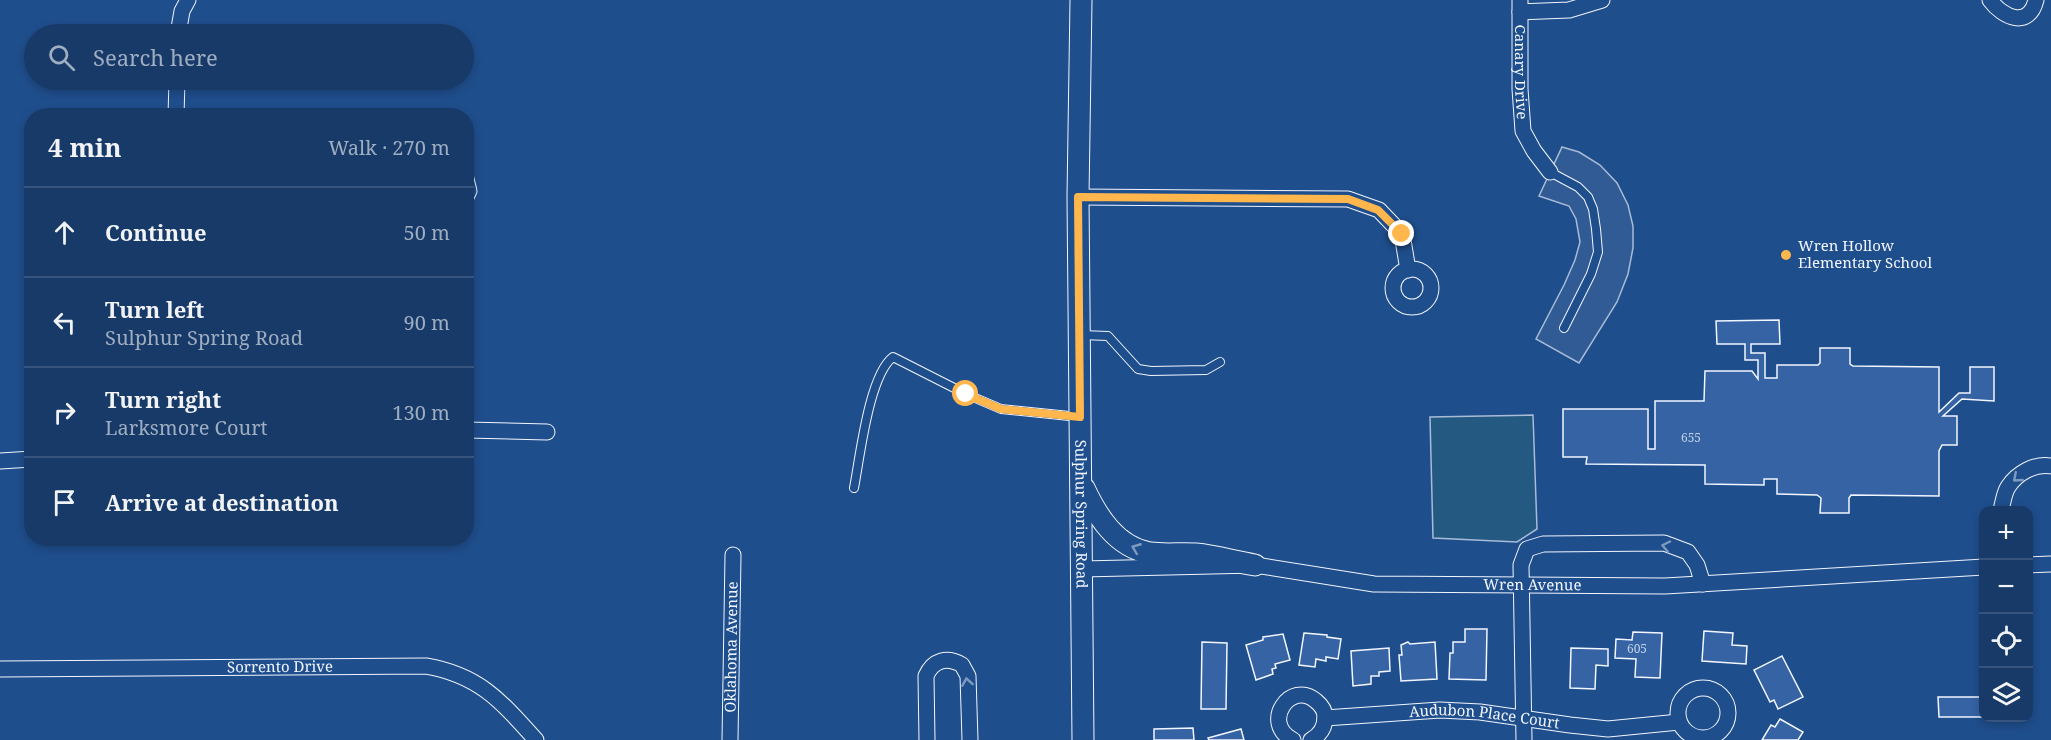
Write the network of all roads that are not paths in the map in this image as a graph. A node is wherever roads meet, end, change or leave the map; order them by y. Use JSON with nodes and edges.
{"nodes":[{"id":1,"x":188,"y":0,"type":"edge"},
{"id":2,"x":1081,"y":0,"type":"edge"},
{"id":3,"x":1602,"y":0,"type":"edge"},
{"id":4,"x":1990,"y":0,"type":"edge"},
{"id":5,"x":2036,"y":0,"type":"edge"},
{"id":6,"x":1520,"y":6,"type":"edge"},
{"id":7,"x":180,"y":24,"type":"edge"},
{"id":8,"x":177,"y":90,"type":"edge"},
{"id":9,"x":176,"y":108,"type":"edge"},
{"id":10,"x":1550,"y":172,"type":"joint"},
{"id":11,"x":1078,"y":197,"type":"junction"},
{"id":12,"x":1408,"y":270,"type":"dead end"},
{"id":13,"x":1564,"y":328,"type":"dead end"},
{"id":14,"x":1080,"y":335,"type":"junction"},
{"id":15,"x":1220,"y":362,"type":"dead end"},
{"id":16,"x":1080,"y":417,"type":"junction"},
{"id":17,"x":474,"y":430,"type":"edge"},
{"id":18,"x":547,"y":432,"type":"dead end"},
{"id":19,"x":24,"y":459,"type":"edge"},
{"id":20,"x":0,"y":460,"type":"edge"},
{"id":21,"x":2051,"y":466,"type":"edge"},
{"id":22,"x":1081,"y":481,"type":"junction"},
{"id":23,"x":854,"y":488,"type":"dead end"},
{"id":24,"x":2002,"y":506,"type":"edge"},
{"id":25,"x":733,"y":555,"type":"dead end"},
{"id":26,"x":2051,"y":564,"type":"edge"},
{"id":27,"x":1256,"y":565,"type":"junction"},
{"id":28,"x":2033,"y":565,"type":"edge"},
{"id":29,"x":1979,"y":567,"type":"edge"},
{"id":30,"x":1082,"y":569,"type":"junction"},
{"id":31,"x":1703,"y":584,"type":"junction"},
{"id":32,"x":1522,"y":585,"type":"junction"},
{"id":33,"x":0,"y":669,"type":"edge"},
{"id":34,"x":1325,"y":718,"type":"junction"},
{"id":35,"x":1523,"y":719,"type":"junction"},
{"id":36,"x":1679,"y":722,"type":"dead end"},
{"id":37,"x":536,"y":740,"type":"edge"},
{"id":38,"x":730,"y":740,"type":"edge"},
{"id":39,"x":927,"y":740,"type":"edge"},
{"id":40,"x":970,"y":740,"type":"edge"},
{"id":41,"x":1083,"y":740,"type":"edge"},
{"id":42,"x":1293,"y":740,"type":"edge"},
{"id":43,"x":1311,"y":740,"type":"edge"},
{"id":44,"x":1524,"y":740,"type":"edge"}],
"edges":[{"from":1,"to":7,"type":"street"},
{"from":2,"to":11,"type":"main road","name":"Sulphur Spring Road"},
{"from":3,"to":6,"type":"street"},
{"from":4,"to":5,"type":"street"},
{"from":6,"to":10,"type":"street","name":"Canary Drive"},
{"from":8,"to":9,"type":"street"},
{"from":10,"to":13,"type":"lane"},
{"from":11,"to":12,"type":"street"},
{"from":11,"to":14,"type":"main road","name":"Sulphur Spring Road"},
{"from":14,"to":15,"type":"lane"},
{"from":14,"to":16,"type":"main road","name":"Sulphur Spring Road"},
{"from":16,"to":22,"type":"main road","name":"Sulphur Spring Road"},
{"from":16,"to":23,"type":"lane"},
{"from":17,"to":18,"type":"street"},
{"from":19,"to":20,"type":"street"},
{"from":21,"to":24,"type":"street","one_way":true},
{"from":27,"to":22,"type":"main road","one_way":true},
{"from":22,"to":30,"type":"main road","name":"Sulphur Spring Road"},
{"from":25,"to":38,"type":"street","name":"Oklahoma Avenue"},
{"from":26,"to":28,"type":"street"},
{"from":27,"to":30,"type":"street","name":"Wren Avenue"},
{"from":27,"to":32,"type":"street","name":"Wren Avenue"},
{"from":29,"to":31,"type":"street","name":"Wren Avenue"},
{"from":30,"to":41,"type":"main road","name":"Sulphur Spring Road"},
{"from":31,"to":32,"type":"street","name":"Wren Avenue"},
{"from":31,"to":32,"type":"street","one_way":true},
{"from":32,"to":35,"type":"street"},
{"from":33,"to":37,"type":"street","name":"Sorrento Drive"},
{"from":34,"to":35,"type":"street","name":"Audubon Place Court"},
{"from":34,"to":42,"type":"street"},
{"from":34,"to":43,"type":"street"},
{"from":35,"to":36,"type":"street","name":"Audubon Place Court"},
{"from":35,"to":44,"type":"street"},
{"from":40,"to":39,"type":"street","one_way":true}]}
